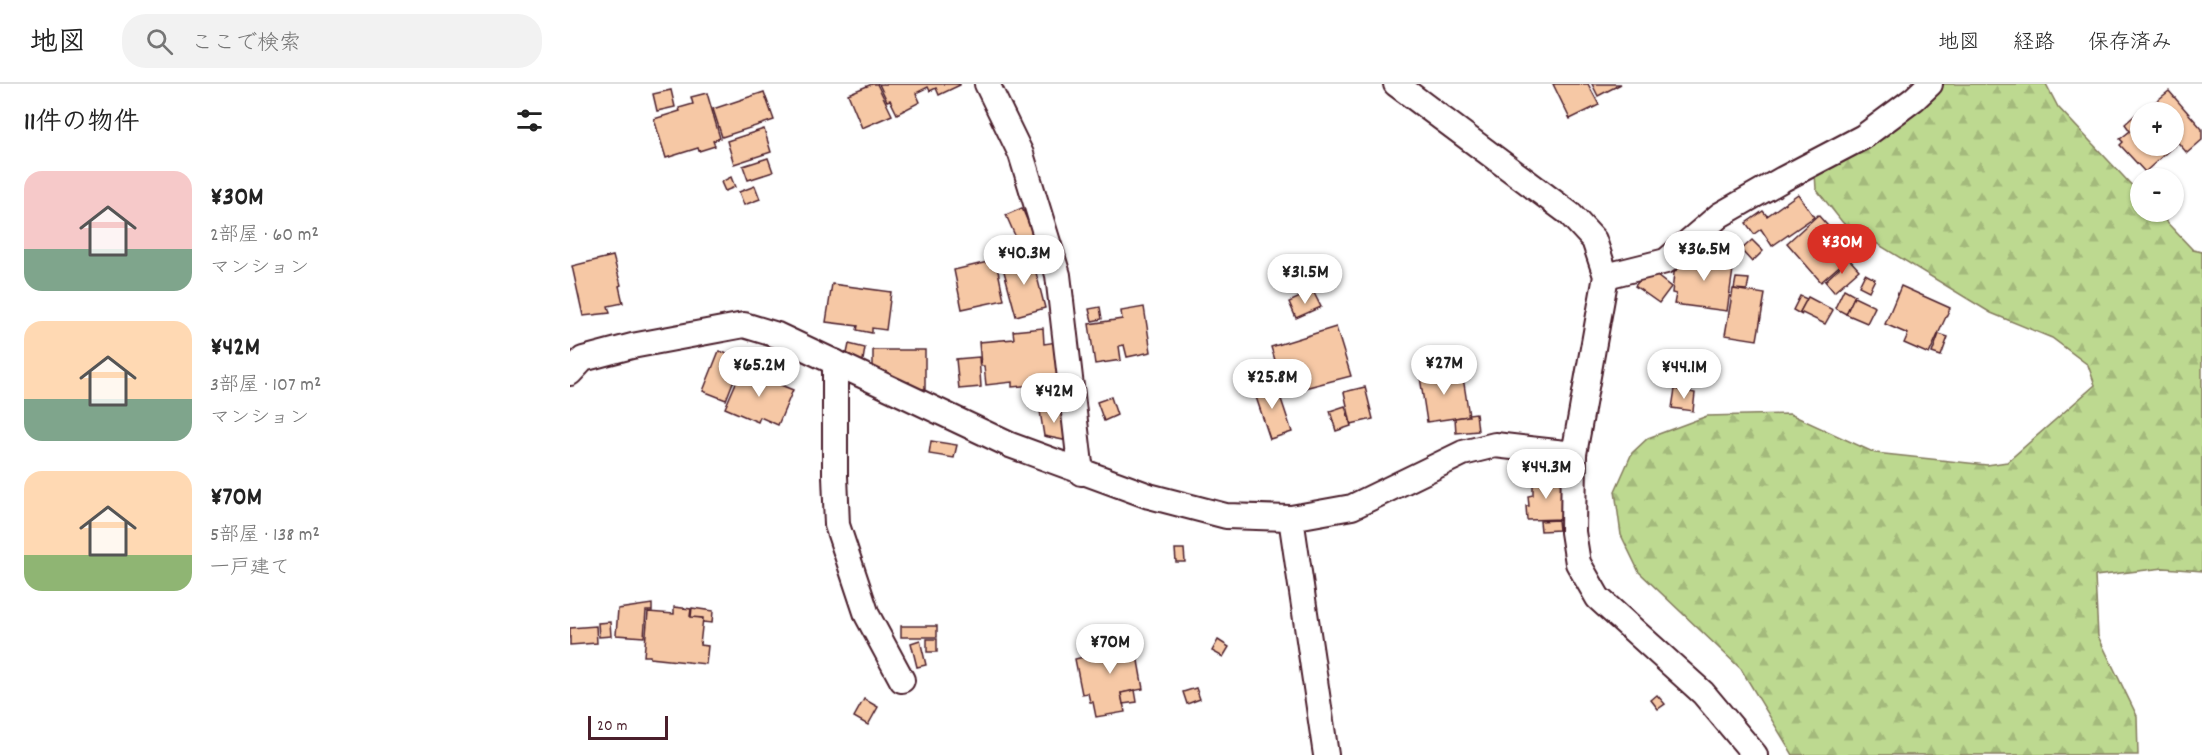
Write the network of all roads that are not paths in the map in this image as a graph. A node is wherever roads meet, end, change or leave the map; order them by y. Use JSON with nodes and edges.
{"nodes":[{"id":1,"x":987,"y":84,"type":"edge"},
{"id":2,"x":1396,"y":84,"type":"edge"},
{"id":3,"x":1930,"y":84,"type":"edge"},
{"id":4,"x":1606,"y":276,"type":"junction"},
{"id":5,"x":835,"y":362,"type":"junction"},
{"id":6,"x":570,"y":373,"type":"edge"},
{"id":7,"x":1574,"y":454,"type":"junction"},
{"id":8,"x":1081,"y":473,"type":"junction"},
{"id":9,"x":1291,"y":518,"type":"junction"},
{"id":10,"x":902,"y":680,"type":"dead end"},
{"id":11,"x":1326,"y":755,"type":"edge"},
{"id":12,"x":1755,"y":755,"type":"edge"}],
"edges":[{"from":1,"to":8,"type":"street"},
{"from":2,"to":4,"type":"street"},
{"from":3,"to":4,"type":"street"},
{"from":4,"to":7,"type":"street"},
{"from":5,"to":6,"type":"street"},
{"from":5,"to":8,"type":"street"},
{"from":5,"to":10,"type":"street"},
{"from":7,"to":9,"type":"street"},
{"from":7,"to":12,"type":"street"},
{"from":8,"to":9,"type":"street"},
{"from":9,"to":11,"type":"street"}]}
